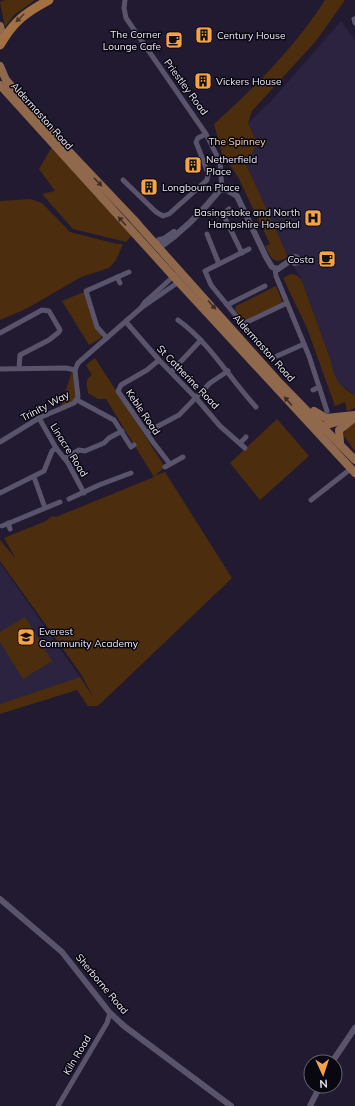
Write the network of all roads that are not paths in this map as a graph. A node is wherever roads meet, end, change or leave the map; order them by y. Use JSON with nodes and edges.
{"nodes":[{"id":1,"x":49,"y":0,"type":"edge"},
{"id":2,"x":125,"y":0,"type":"edge"},
{"id":3,"x":0,"y":26,"type":"edge"},
{"id":4,"x":0,"y":45,"type":"edge"},
{"id":5,"x":0,"y":66,"type":"edge"},
{"id":6,"x":0,"y":85,"type":"edge"},
{"id":7,"x":206,"y":134,"type":"junction"},
{"id":8,"x":123,"y":180,"type":"dead end"},
{"id":9,"x":222,"y":190,"type":"junction"},
{"id":10,"x":211,"y":200,"type":"junction"},
{"id":11,"x":229,"y":208,"type":"dead end"},
{"id":12,"x":223,"y":214,"type":"junction"},
{"id":13,"x":217,"y":215,"type":"dead end"},
{"id":14,"x":186,"y":226,"type":"junction"},
{"id":15,"x":207,"y":234,"type":"dead end"},
{"id":16,"x":159,"y":244,"type":"junction"},
{"id":17,"x":249,"y":249,"type":"dead end"},
{"id":18,"x":149,"y":250,"type":"junction"},
{"id":19,"x":242,"y":253,"type":"junction"},
{"id":20,"x":167,"y":257,"type":"junction"},
{"id":21,"x":291,"y":261,"type":"dead end"},
{"id":22,"x":220,"y":264,"type":"junction"},
{"id":23,"x":277,"y":269,"type":"junction"},
{"id":24,"x":129,"y":272,"type":"dead end"},
{"id":25,"x":183,"y":273,"type":"junction"},
{"id":26,"x":117,"y":277,"type":"junction"},
{"id":27,"x":176,"y":279,"type":"junction"},
{"id":28,"x":120,"y":283,"type":"dead end"},
{"id":29,"x":266,"y":286,"type":"dead end"},
{"id":30,"x":287,"y":303,"type":"junction"},
{"id":31,"x":227,"y":305,"type":"junction"},
{"id":32,"x":178,"y":320,"type":"dead end"},
{"id":33,"x":126,"y":322,"type":"junction"},
{"id":34,"x":0,"y":333,"type":"edge"},
{"id":35,"x":107,"y":338,"type":"junction"},
{"id":36,"x":201,"y":340,"type":"junction"},
{"id":37,"x":304,"y":344,"type":"junction"},
{"id":38,"x":277,"y":356,"type":"dead end"},
{"id":39,"x":159,"y":360,"type":"junction"},
{"id":40,"x":19,"y":368,"type":"junction"},
{"id":41,"x":0,"y":369,"type":"edge"},
{"id":42,"x":75,"y":370,"type":"junction"},
{"id":43,"x":228,"y":370,"type":"junction"},
{"id":44,"x":171,"y":372,"type":"junction"},
{"id":45,"x":320,"y":387,"type":"junction"},
{"id":46,"x":313,"y":390,"type":"dead end"},
{"id":47,"x":196,"y":398,"type":"junction"},
{"id":48,"x":77,"y":400,"type":"junction"},
{"id":49,"x":256,"y":407,"type":"dead end"},
{"id":50,"x":355,"y":416,"type":"edge"},
{"id":51,"x":39,"y":418,"type":"junction"},
{"id":52,"x":326,"y":418,"type":"junction"},
{"id":53,"x":314,"y":430,"type":"junction"},
{"id":54,"x":122,"y":431,"type":"junction"},
{"id":55,"x":147,"y":432,"type":"junction"},
{"id":56,"x":246,"y":437,"type":"dead end"},
{"id":57,"x":0,"y":442,"type":"edge"},
{"id":58,"x":340,"y":442,"type":"junction"},
{"id":59,"x":240,"y":443,"type":"junction"},
{"id":60,"x":134,"y":446,"type":"dead end"},
{"id":61,"x":56,"y":448,"type":"junction"},
{"id":62,"x":245,"y":448,"type":"dead end"},
{"id":63,"x":338,"y":454,"type":"junction"},
{"id":64,"x":183,"y":456,"type":"dead end"},
{"id":65,"x":65,"y":458,"type":"junction"},
{"id":66,"x":355,"y":460,"type":"edge"},
{"id":67,"x":170,"y":464,"type":"junction"},
{"id":68,"x":165,"y":467,"type":"dead end"},
{"id":69,"x":352,"y":470,"type":"edge"},
{"id":70,"x":130,"y":476,"type":"dead end"},
{"id":71,"x":34,"y":477,"type":"junction"},
{"id":72,"x":0,"y":493,"type":"edge"},
{"id":73,"x":84,"y":493,"type":"junction"},
{"id":74,"x":69,"y":499,"type":"dead end"},
{"id":75,"x":311,"y":500,"type":"dead end"},
{"id":76,"x":60,"y":502,"type":"dead end"},
{"id":77,"x":45,"y":508,"type":"junction"},
{"id":78,"x":8,"y":523,"type":"junction"},
{"id":79,"x":2,"y":526,"type":"dead end"},
{"id":80,"x":10,"y":529,"type":"dead end"},
{"id":81,"x":0,"y":899,"type":"edge"},
{"id":82,"x":110,"y":1013,"type":"junction"},
{"id":83,"x":355,"y":1028,"type":"edge"},
{"id":84,"x":352,"y":1037,"type":"edge"},
{"id":85,"x":338,"y":1054,"type":"edge"},
{"id":86,"x":316,"y":1094,"type":"edge"},
{"id":87,"x":58,"y":1106,"type":"edge"},
{"id":88,"x":231,"y":1106,"type":"edge"},
{"id":89,"x":310,"y":1106,"type":"edge"}],
"edges":[{"from":1,"to":4,"type":"highway","one_way":true},
{"from":2,"to":7,"type":"street","name":"Priestley Road"},
{"from":3,"to":4,"type":"main road"},
{"from":5,"to":16,"type":"main road","name":"Aldermaston Road","one_way":true},
{"from":18,"to":6,"type":"main road","name":"Aldermaston Road","one_way":true},
{"from":7,"to":8,"type":"street"},
{"from":7,"to":9,"type":"street","name":"Priestley Road"},
{"from":9,"to":10,"type":"street"},
{"from":9,"to":23,"type":"street"},
{"from":10,"to":14,"type":"street"},
{"from":10,"to":16,"type":"street"},
{"from":11,"to":12,"type":"street"},
{"from":12,"to":13,"type":"street"},
{"from":12,"to":19,"type":"street"},
{"from":14,"to":16,"type":"street"},
{"from":14,"to":20,"type":"street"},
{"from":15,"to":22,"type":"street"},
{"from":16,"to":18,"type":"main road"},
{"from":16,"to":20,"type":"main road","name":"Aldermaston Road"},
{"from":16,"to":27,"type":"main road","name":"Aldermaston Road"},
{"from":17,"to":19,"type":"street"},
{"from":18,"to":27,"type":"main road","name":"Aldermaston Road"},
{"from":19,"to":22,"type":"street"},
{"from":20,"to":25,"type":"main road","name":"Aldermaston Road"},
{"from":21,"to":23,"type":"street"},
{"from":22,"to":31,"type":"street"},
{"from":23,"to":30,"type":"street"},
{"from":24,"to":26,"type":"street"},
{"from":25,"to":27,"type":"street"},
{"from":25,"to":52,"type":"main road","name":"Aldermaston Road","one_way":true},
{"from":26,"to":28,"type":"street"},
{"from":26,"to":35,"type":"street"},
{"from":27,"to":33,"type":"street"},
{"from":53,"to":27,"type":"main road","name":"Aldermaston Road","one_way":true},
{"from":29,"to":31,"type":"street"},
{"from":30,"to":31,"type":"street"},
{"from":30,"to":37,"type":"street"},
{"from":32,"to":36,"type":"street"},
{"from":33,"to":35,"type":"street"},
{"from":33,"to":39,"type":"street","name":"St Catherine Road"},
{"from":34,"to":40,"type":"street"},
{"from":35,"to":42,"type":"street"},
{"from":36,"to":43,"type":"street"},
{"from":36,"to":44,"type":"street"},
{"from":37,"to":38,"type":"street"},
{"from":37,"to":45,"type":"street"},
{"from":39,"to":44,"type":"street","name":"St Catherine Road"},
{"from":39,"to":55,"type":"street","name":"Keble Road"},
{"from":40,"to":41,"type":"street"},
{"from":40,"to":42,"type":"street"},
{"from":42,"to":48,"type":"street","name":"Trinity Way"},
{"from":43,"to":47,"type":"street"},
{"from":43,"to":49,"type":"street"},
{"from":44,"to":47,"type":"street","name":"St Catherine Road"},
{"from":45,"to":46,"type":"street"},
{"from":45,"to":52,"type":"street"},
{"from":47,"to":55,"type":"street"},
{"from":47,"to":59,"type":"street","name":"St Catherine Road"},
{"from":48,"to":51,"type":"street","name":"Trinity Way"},
{"from":48,"to":54,"type":"street"},
{"from":50,"to":52,"type":"main road"},
{"from":50,"to":58,"type":"main road"},
{"from":51,"to":57,"type":"street","name":"Trinity Way"},
{"from":51,"to":61,"type":"street","name":"Linacre Road"},
{"from":52,"to":53,"type":"main road"},
{"from":52,"to":58,"type":"main road","name":"Aldermaston Road"},
{"from":52,"to":63,"type":"main road"},
{"from":53,"to":63,"type":"main road","name":"Aldermaston Road"},
{"from":54,"to":60,"type":"street"},
{"from":54,"to":65,"type":"street"},
{"from":55,"to":67,"type":"street","name":"Keble Road"},
{"from":56,"to":59,"type":"street"},
{"from":58,"to":66,"type":"main road","name":"Aldermaston Road"},
{"from":59,"to":62,"type":"street","name":"St Catherine Road"},
{"from":61,"to":65,"type":"street","name":"Linacre Road"},
{"from":61,"to":71,"type":"street"},
{"from":63,"to":69,"type":"main road","name":"Aldermaston Road"},
{"from":64,"to":67,"type":"street"},
{"from":65,"to":73,"type":"street","name":"Linacre Road"},
{"from":67,"to":68,"type":"street"},
{"from":69,"to":75,"type":"street"},
{"from":70,"to":73,"type":"street","name":"Linacre Road"},
{"from":71,"to":72,"type":"street"},
{"from":71,"to":77,"type":"street"},
{"from":73,"to":74,"type":"street","name":"Linacre Road"},
{"from":76,"to":77,"type":"street"},
{"from":77,"to":78,"type":"street"},
{"from":78,"to":79,"type":"street"},
{"from":78,"to":80,"type":"street"},
{"from":81,"to":82,"type":"street","name":"Sherborne Road"},
{"from":82,"to":87,"type":"street","name":"Kiln Road"},
{"from":82,"to":88,"type":"street","name":"Sherborne Road"},
{"from":83,"to":84,"type":"street"},
{"from":84,"to":85,"type":"street"},
{"from":86,"to":89,"type":"street"}]}
